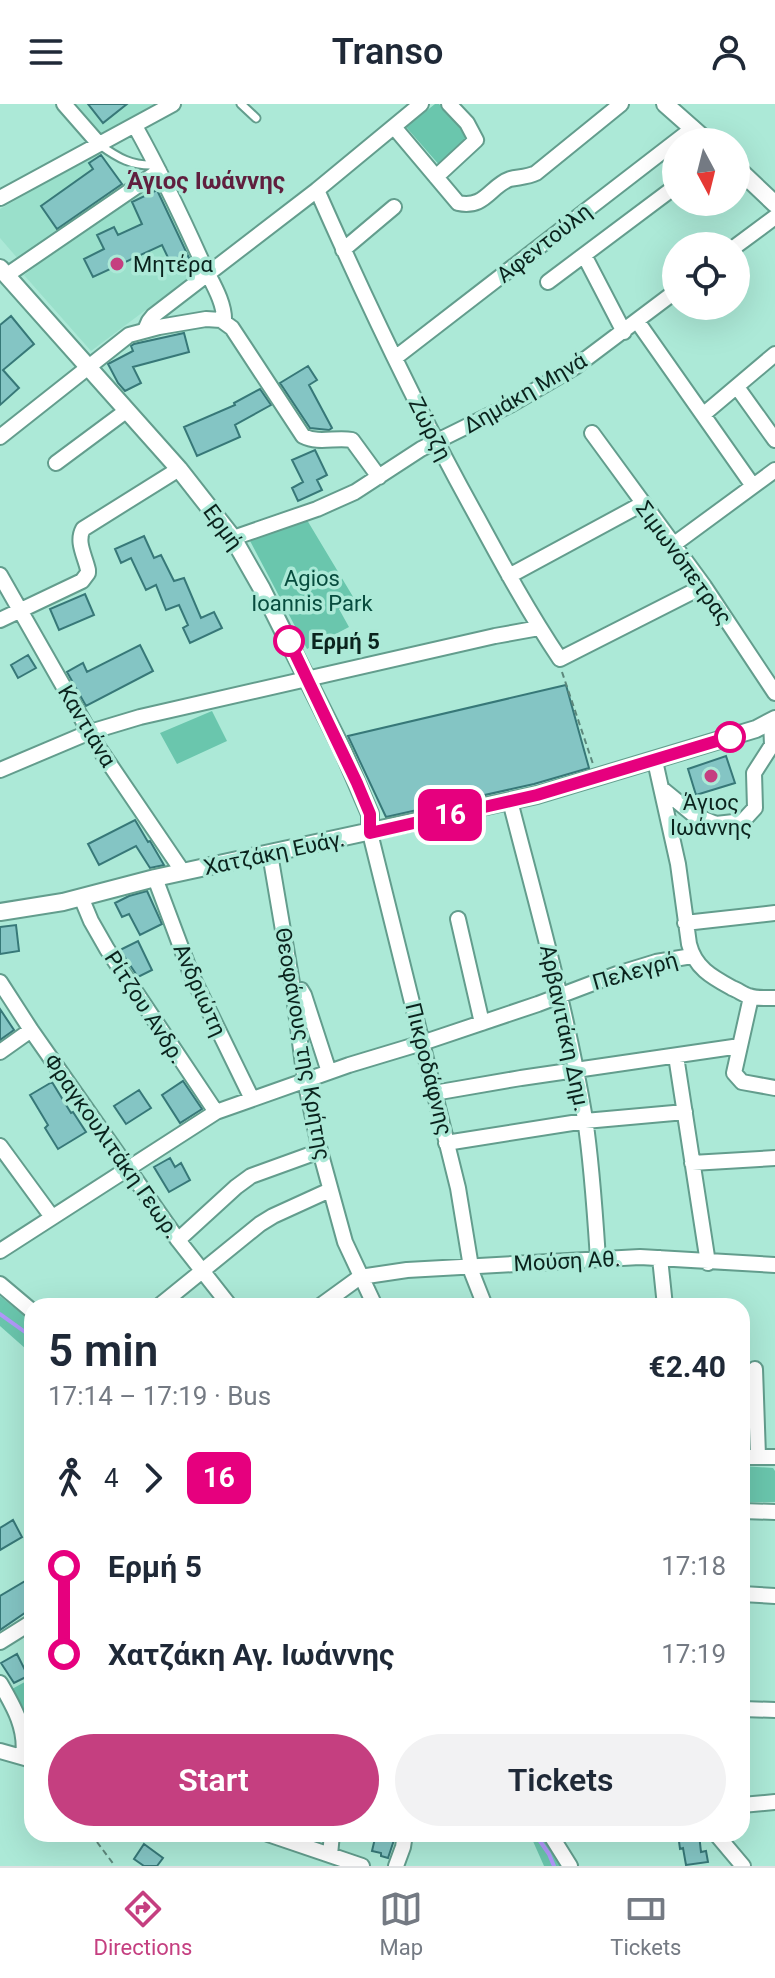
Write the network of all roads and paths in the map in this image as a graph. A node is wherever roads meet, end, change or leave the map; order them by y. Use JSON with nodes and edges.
{"nodes":[{"id":1,"x":64,"y":104,"type":"edge"},
{"id":2,"x":173,"y":104,"type":"edge"},
{"id":3,"x":241,"y":104,"type":"edge"},
{"id":4,"x":421,"y":104,"type":"edge"},
{"id":5,"x":449,"y":104,"type":"edge"},
{"id":6,"x":621,"y":104,"type":"edge"},
{"id":7,"x":665,"y":104,"type":"edge"},
{"id":8,"x":256,"y":118,"type":"dead end"},
{"id":9,"x":135,"y":126,"type":"junction"},
{"id":10,"x":394,"y":127,"type":"junction"},
{"id":11,"x":693,"y":128,"type":"edge"},
{"id":12,"x":99,"y":144,"type":"junction"},
{"id":13,"x":662,"y":152,"type":"edge"},
{"id":14,"x":158,"y":168,"type":"junction"},
{"id":15,"x":436,"y":177,"type":"junction"},
{"id":16,"x":750,"y":180,"type":"edge"},
{"id":17,"x":317,"y":190,"type":"junction"},
{"id":18,"x":662,"y":196,"type":"edge"},
{"id":19,"x":0,"y":198,"type":"edge"},
{"id":20,"x":775,"y":204,"type":"edge"},
{"id":21,"x":394,"y":207,"type":"dead end"},
{"id":22,"x":775,"y":217,"type":"edge"},
{"id":23,"x":750,"y":236,"type":"edge"},
{"id":24,"x":343,"y":250,"type":"junction"},
{"id":25,"x":584,"y":255,"type":"junction"},
{"id":26,"x":4,"y":272,"type":"edge"},
{"id":27,"x":208,"y":275,"type":"junction"},
{"id":28,"x":548,"y":282,"type":"dead end"},
{"id":29,"x":662,"y":302,"type":"edge"},
{"id":30,"x":224,"y":321,"type":"junction"},
{"id":31,"x":637,"y":321,"type":"junction"},
{"id":32,"x":145,"y":330,"type":"junction"},
{"id":33,"x":624,"y":332,"type":"junction"},
{"id":34,"x":775,"y":354,"type":"edge"},
{"id":35,"x":395,"y":358,"type":"junction"},
{"id":36,"x":87,"y":366,"type":"junction"},
{"id":37,"x":737,"y":387,"type":"junction"},
{"id":38,"x":126,"y":411,"type":"junction"},
{"id":39,"x":704,"y":414,"type":"junction"},
{"id":40,"x":592,"y":433,"type":"dead end"},
{"id":41,"x":0,"y":437,"type":"edge"},
{"id":42,"x":775,"y":440,"type":"edge"},
{"id":43,"x":435,"y":441,"type":"junction"},
{"id":44,"x":56,"y":463,"type":"dead end"},
{"id":45,"x":179,"y":469,"type":"junction"},
{"id":46,"x":775,"y":470,"type":"edge"},
{"id":47,"x":379,"y":477,"type":"junction"},
{"id":48,"x":753,"y":486,"type":"junction"},
{"id":49,"x":642,"y":504,"type":"junction"},
{"id":50,"x":233,"y":538,"type":"junction"},
{"id":51,"x":673,"y":545,"type":"junction"},
{"id":52,"x":0,"y":575,"type":"edge"},
{"id":53,"x":509,"y":576,"type":"junction"},
{"id":54,"x":704,"y":586,"type":"junction"},
{"id":55,"x":21,"y":610,"type":"junction"},
{"id":56,"x":0,"y":620,"type":"edge"},
{"id":57,"x":539,"y":628,"type":"junction"},
{"id":58,"x":560,"y":659,"type":"junction"},
{"id":59,"x":308,"y":679,"type":"junction"},
{"id":60,"x":775,"y":693,"type":"edge"},
{"id":61,"x":773,"y":720,"type":"edge"},
{"id":62,"x":90,"y":732,"type":"junction"},
{"id":63,"x":655,"y":761,"type":"junction"},
{"id":64,"x":0,"y":770,"type":"edge"},
{"id":65,"x":597,"y":778,"type":"junction"},
{"id":66,"x":661,"y":787,"type":"junction"},
{"id":67,"x":510,"y":801,"type":"junction"},
{"id":68,"x":370,"y":833,"type":"junction"},
{"id":69,"x":270,"y":854,"type":"junction"},
{"id":70,"x":183,"y":872,"type":"junction"},
{"id":71,"x":155,"y":878,"type":"junction"},
{"id":72,"x":81,"y":897,"type":"junction"},
{"id":73,"x":0,"y":912,"type":"edge"},
{"id":74,"x":775,"y":913,"type":"edge"},
{"id":75,"x":458,"y":919,"type":"dead end"},
{"id":76,"x":685,"y":923,"type":"junction"},
{"id":77,"x":692,"y":956,"type":"junction"},
{"id":78,"x":0,"y":982,"type":"edge"},
{"id":79,"x":293,"y":989,"type":"junction"},
{"id":80,"x":559,"y":995,"type":"junction"},
{"id":81,"x":751,"y":997,"type":"junction"},
{"id":82,"x":775,"y":998,"type":"edge"},
{"id":83,"x":482,"y":1023,"type":"junction"},
{"id":84,"x":31,"y":1030,"type":"junction"},
{"id":85,"x":422,"y":1043,"type":"junction"},
{"id":86,"x":740,"y":1046,"type":"junction"},
{"id":87,"x":0,"y":1052,"type":"edge"},
{"id":88,"x":676,"y":1056,"type":"junction"},
{"id":89,"x":575,"y":1070,"type":"junction"},
{"id":90,"x":329,"y":1072,"type":"junction"},
{"id":91,"x":305,"y":1080,"type":"junction"},
{"id":92,"x":775,"y":1088,"type":"edge"},
{"id":93,"x":434,"y":1093,"type":"junction"},
{"id":94,"x":252,"y":1099,"type":"junction"},
{"id":95,"x":216,"y":1112,"type":"junction"},
{"id":96,"x":685,"y":1112,"type":"junction"},
{"id":97,"x":585,"y":1121,"type":"junction"},
{"id":98,"x":446,"y":1143,"type":"junction"},
{"id":99,"x":0,"y":1146,"type":"edge"},
{"id":100,"x":320,"y":1151,"type":"junction"},
{"id":101,"x":775,"y":1158,"type":"edge"},
{"id":102,"x":692,"y":1163,"type":"junction"},
{"id":103,"x":128,"y":1169,"type":"junction"},
{"id":104,"x":330,"y":1190,"type":"junction"},
{"id":105,"x":52,"y":1217,"type":"junction"},
{"id":106,"x":178,"y":1240,"type":"junction"},
{"id":107,"x":0,"y":1251,"type":"edge"},
{"id":108,"x":660,"y":1258,"type":"junction"},
{"id":109,"x":598,"y":1259,"type":"junction"},
{"id":110,"x":708,"y":1263,"type":"junction"},
{"id":111,"x":775,"y":1265,"type":"edge"},
{"id":112,"x":471,"y":1266,"type":"junction"},
{"id":113,"x":202,"y":1271,"type":"junction"},
{"id":114,"x":360,"y":1277,"type":"junction"},
{"id":115,"x":0,"y":1284,"type":"edge"},
{"id":116,"x":169,"y":1298,"type":"edge"},
{"id":117,"x":224,"y":1298,"type":"edge"},
{"id":118,"x":331,"y":1298,"type":"edge"},
{"id":119,"x":371,"y":1298,"type":"edge"},
{"id":120,"x":482,"y":1298,"type":"edge"},
{"id":121,"x":664,"y":1298,"type":"edge"},
{"id":122,"x":24,"y":1304,"type":"edge"},
{"id":123,"x":755,"y":1369,"type":"dead end"},
{"id":124,"x":750,"y":1456,"type":"edge"},
{"id":125,"x":758,"y":1456,"type":"junction"},
{"id":126,"x":775,"y":1457,"type":"edge"},
{"id":127,"x":750,"y":1511,"type":"edge"},
{"id":128,"x":775,"y":1512,"type":"edge"},
{"id":129,"x":750,"y":1594,"type":"edge"},
{"id":130,"x":775,"y":1596,"type":"edge"},
{"id":131,"x":24,"y":1627,"type":"edge"},
{"id":132,"x":0,"y":1642,"type":"edge"},
{"id":133,"x":0,"y":1683,"type":"edge"},
{"id":134,"x":750,"y":1709,"type":"edge"},
{"id":135,"x":775,"y":1710,"type":"edge"},
{"id":136,"x":24,"y":1737,"type":"edge"},
{"id":137,"x":0,"y":1751,"type":"edge"},
{"id":138,"x":24,"y":1758,"type":"edge"},
{"id":139,"x":775,"y":1802,"type":"edge"},
{"id":140,"x":750,"y":1804,"type":"edge"},
{"id":141,"x":97,"y":1842,"type":"edge"},
{"id":142,"x":292,"y":1842,"type":"edge"},
{"id":143,"x":332,"y":1842,"type":"edge"},
{"id":144,"x":404,"y":1842,"type":"edge"},
{"id":145,"x":555,"y":1842,"type":"edge"},
{"id":146,"x":723,"y":1842,"type":"edge"},
{"id":147,"x":330,"y":1855,"type":"junction"},
{"id":148,"x":115,"y":1866,"type":"edge"},
{"id":149,"x":362,"y":1866,"type":"edge"},
{"id":150,"x":396,"y":1866,"type":"edge"},
{"id":151,"x":570,"y":1866,"type":"edge"},
{"id":152,"x":743,"y":1866,"type":"edge"}],
"edges":[{"from":1,"to":12,"type":"street"},
{"from":2,"to":9,"type":"street"},
{"from":3,"to":8,"type":"lane"},
{"from":4,"to":10,"type":"street"},
{"from":5,"to":15,"type":"street"},
{"from":6,"to":15,"type":"street"},
{"from":7,"to":11,"type":"street"},
{"from":9,"to":12,"type":"street"},
{"from":9,"to":14,"type":"street"},
{"from":10,"to":15,"type":"street"},
{"from":10,"to":17,"type":"street"},
{"from":12,"to":14,"type":"lane"},
{"from":12,"to":19,"type":"street"},
{"from":13,"to":35,"type":"street","name":"Αφεντούλη"},
{"from":14,"to":26,"type":"street"},
{"from":14,"to":27,"type":"street"},
{"from":16,"to":20,"type":"street"},
{"from":17,"to":24,"type":"street","name":"Ζώρζη"},
{"from":17,"to":27,"type":"street"},
{"from":18,"to":25,"type":"street"},
{"from":21,"to":24,"type":"street"},
{"from":22,"to":23,"type":"street"},
{"from":24,"to":35,"type":"street","name":"Ζώρζη"},
{"from":25,"to":28,"type":"street"},
{"from":25,"to":33,"type":"street"},
{"from":26,"to":36,"type":"street","name":"Ερμή"},
{"from":27,"to":30,"type":"street"},
{"from":27,"to":32,"type":"street"},
{"from":29,"to":31,"type":"street","name":"Δημάκη Μηνά"},
{"from":30,"to":32,"type":"street"},
{"from":30,"to":47,"type":"street"},
{"from":31,"to":33,"type":"street","name":"Δημάκη Μηνά"},
{"from":31,"to":39,"type":"street"},
{"from":32,"to":36,"type":"street"},
{"from":33,"to":43,"type":"street","name":"Δημάκη Μηνά"},
{"from":34,"to":37,"type":"street"},
{"from":35,"to":43,"type":"street","name":"Ζώρζη"},
{"from":36,"to":38,"type":"street","name":"Ερμή"},
{"from":36,"to":41,"type":"street"},
{"from":37,"to":39,"type":"street"},
{"from":37,"to":42,"type":"street"},
{"from":38,"to":44,"type":"street"},
{"from":38,"to":45,"type":"street","name":"Ερμή"},
{"from":39,"to":48,"type":"street"},
{"from":40,"to":49,"type":"street","name":"Σιμωνόπετρας"},
{"from":43,"to":47,"type":"street","name":"Δημάκη Μηνά"},
{"from":43,"to":53,"type":"street","name":"Ζώρζη"},
{"from":45,"to":50,"type":"street","name":"Ερμή"},
{"from":45,"to":55,"type":"street"},
{"from":46,"to":48,"type":"street"},
{"from":47,"to":50,"type":"street","name":"Δημάκη Μηνά"},
{"from":48,"to":51,"type":"street"},
{"from":49,"to":51,"type":"street","name":"Σιμωνόπετρας"},
{"from":49,"to":53,"type":"street"},
{"from":50,"to":59,"type":"street","name":"Ερμή"},
{"from":51,"to":54,"type":"street","name":"Σιμωνόπετρας"},
{"from":52,"to":55,"type":"street","name":"Καντιάνα"},
{"from":53,"to":57,"type":"street","name":"Ζώρζη"},
{"from":54,"to":58,"type":"street"},
{"from":54,"to":60,"type":"street","name":"Σιμωνόπετρας"},
{"from":55,"to":56,"type":"street"},
{"from":55,"to":62,"type":"street","name":"Καντιάνα"},
{"from":57,"to":58,"type":"street","name":"Ζώρζη"},
{"from":57,"to":59,"type":"street"},
{"from":58,"to":65,"type":"path"},
{"from":59,"to":62,"type":"street"},
{"from":59,"to":68,"type":"street","name":"Ερμή"},
{"from":61,"to":63,"type":"street","name":"Χατζάκη Ευάγ."},
{"from":61,"to":66,"type":"street"},
{"from":62,"to":64,"type":"street"},
{"from":62,"to":70,"type":"street","name":"Καντιάνα"},
{"from":63,"to":65,"type":"street","name":"Χατζάκη Ευάγ."},
{"from":63,"to":66,"type":"street"},
{"from":65,"to":67,"type":"street","name":"Χατζάκη Ευάγ."},
{"from":66,"to":76,"type":"street"},
{"from":67,"to":68,"type":"street","name":"Χατζάκη Ευάγ."},
{"from":67,"to":80,"type":"street","name":"Αρβανιτάκη Δημ."},
{"from":68,"to":69,"type":"street","name":"Χατζάκη Ευάγ."},
{"from":68,"to":85,"type":"street","name":"Πικροδάφνης"},
{"from":69,"to":70,"type":"street","name":"Χατζάκη Ευάγ."},
{"from":69,"to":79,"type":"street","name":"Θεοφάνους της Κρήτης"},
{"from":70,"to":71,"type":"street","name":"Χατζάκη Ευάγ."},
{"from":71,"to":72,"type":"street","name":"Χατζάκη Ευάγ."},
{"from":71,"to":94,"type":"street","name":"Ανδριώτη"},
{"from":72,"to":73,"type":"street","name":"Χατζάκη Ευάγ."},
{"from":72,"to":95,"type":"street","name":"Ρίτζου Ανδρ."},
{"from":74,"to":76,"type":"street"},
{"from":75,"to":83,"type":"street"},
{"from":76,"to":77,"type":"street"},
{"from":77,"to":80,"type":"street","name":"Πελεγρή"},
{"from":77,"to":81,"type":"street"},
{"from":78,"to":84,"type":"street","name":"Φραγκουλιτάκη Γεωρ."},
{"from":79,"to":90,"type":"street"},
{"from":79,"to":91,"type":"street","name":"Θεοφάνους της Κρήτης"},
{"from":80,"to":83,"type":"street","name":"Πελεγρή"},
{"from":80,"to":89,"type":"street","name":"Αρβανιτάκη Δημ."},
{"from":81,"to":82,"type":"street"},
{"from":81,"to":86,"type":"street"},
{"from":83,"to":85,"type":"street","name":"Πελεγρή"},
{"from":84,"to":87,"type":"street"},
{"from":84,"to":103,"type":"street","name":"Φραγκουλιτάκη Γεωρ."},
{"from":85,"to":90,"type":"street","name":"Πελεγρή"},
{"from":85,"to":93,"type":"street","name":"Πικροδάφνης"},
{"from":86,"to":88,"type":"street"},
{"from":86,"to":92,"type":"street"},
{"from":88,"to":89,"type":"street"},
{"from":88,"to":96,"type":"street"},
{"from":89,"to":93,"type":"street"},
{"from":89,"to":97,"type":"street","name":"Αρβανιτάκη Δημ."},
{"from":90,"to":91,"type":"street","name":"Πελεγρή"},
{"from":91,"to":94,"type":"street","name":"Πελεγρή"},
{"from":91,"to":100,"type":"street","name":"Θεοφάνους της Κρήτης"},
{"from":93,"to":98,"type":"street","name":"Πικροδάφνης"},
{"from":94,"to":95,"type":"street","name":"Πελεγρή"},
{"from":95,"to":103,"type":"street","name":"Πελεγρή"},
{"from":96,"to":97,"type":"street"},
{"from":96,"to":102,"type":"street"},
{"from":97,"to":98,"type":"street"},
{"from":97,"to":109,"type":"street","name":"Αρβανιτάκη Δημ."},
{"from":98,"to":112,"type":"street","name":"Πικροδάφνης"},
{"from":99,"to":105,"type":"street"},
{"from":100,"to":104,"type":"street","name":"Θεοφάνους της Κρήτης"},
{"from":100,"to":106,"type":"street"},
{"from":101,"to":102,"type":"street"},
{"from":102,"to":110,"type":"street"},
{"from":103,"to":105,"type":"street","name":"Πελεγρή"},
{"from":103,"to":106,"type":"street","name":"Φραγκουλιτάκη Γεωρ."},
{"from":104,"to":113,"type":"street"},
{"from":104,"to":114,"type":"street","name":"Θεοφάνους της Κρήτης"},
{"from":105,"to":107,"type":"street","name":"Πελεγρή"},
{"from":106,"to":113,"type":"street","name":"Φραγκουλιτάκη Γεωρ."},
{"from":108,"to":109,"type":"street","name":"Μούση Αθ."},
{"from":108,"to":110,"type":"street","name":"Μούση Αθ."},
{"from":108,"to":121,"type":"street"},
{"from":109,"to":112,"type":"street","name":"Μούση Αθ."},
{"from":110,"to":111,"type":"street","name":"Μούση Αθ."},
{"from":112,"to":114,"type":"street","name":"Μούση Αθ."},
{"from":112,"to":120,"type":"street","name":"Πικροδάφνης"},
{"from":113,"to":116,"type":"street"},
{"from":113,"to":117,"type":"street","name":"Φραγκουλιτάκη Γεωρ."},
{"from":114,"to":118,"type":"street"},
{"from":114,"to":119,"type":"street","name":"Θεοφάνους της Κρήτης"},
{"from":115,"to":122,"type":"street"},
{"from":123,"to":125,"type":"street"},
{"from":124,"to":125,"type":"street"},
{"from":125,"to":126,"type":"street"},
{"from":127,"to":128,"type":"street"},
{"from":129,"to":130,"type":"street"},
{"from":131,"to":132,"type":"street"},
{"from":133,"to":136,"type":"street"},
{"from":134,"to":135,"type":"street"},
{"from":137,"to":138,"type":"street"},
{"from":139,"to":140,"type":"street"},
{"from":141,"to":148,"type":"path"},
{"from":142,"to":147,"type":"street"},
{"from":143,"to":147,"type":"street"},
{"from":144,"to":150,"type":"street"},
{"from":145,"to":151,"type":"street"},
{"from":146,"to":152,"type":"street"},
{"from":147,"to":149,"type":"street"}]}
